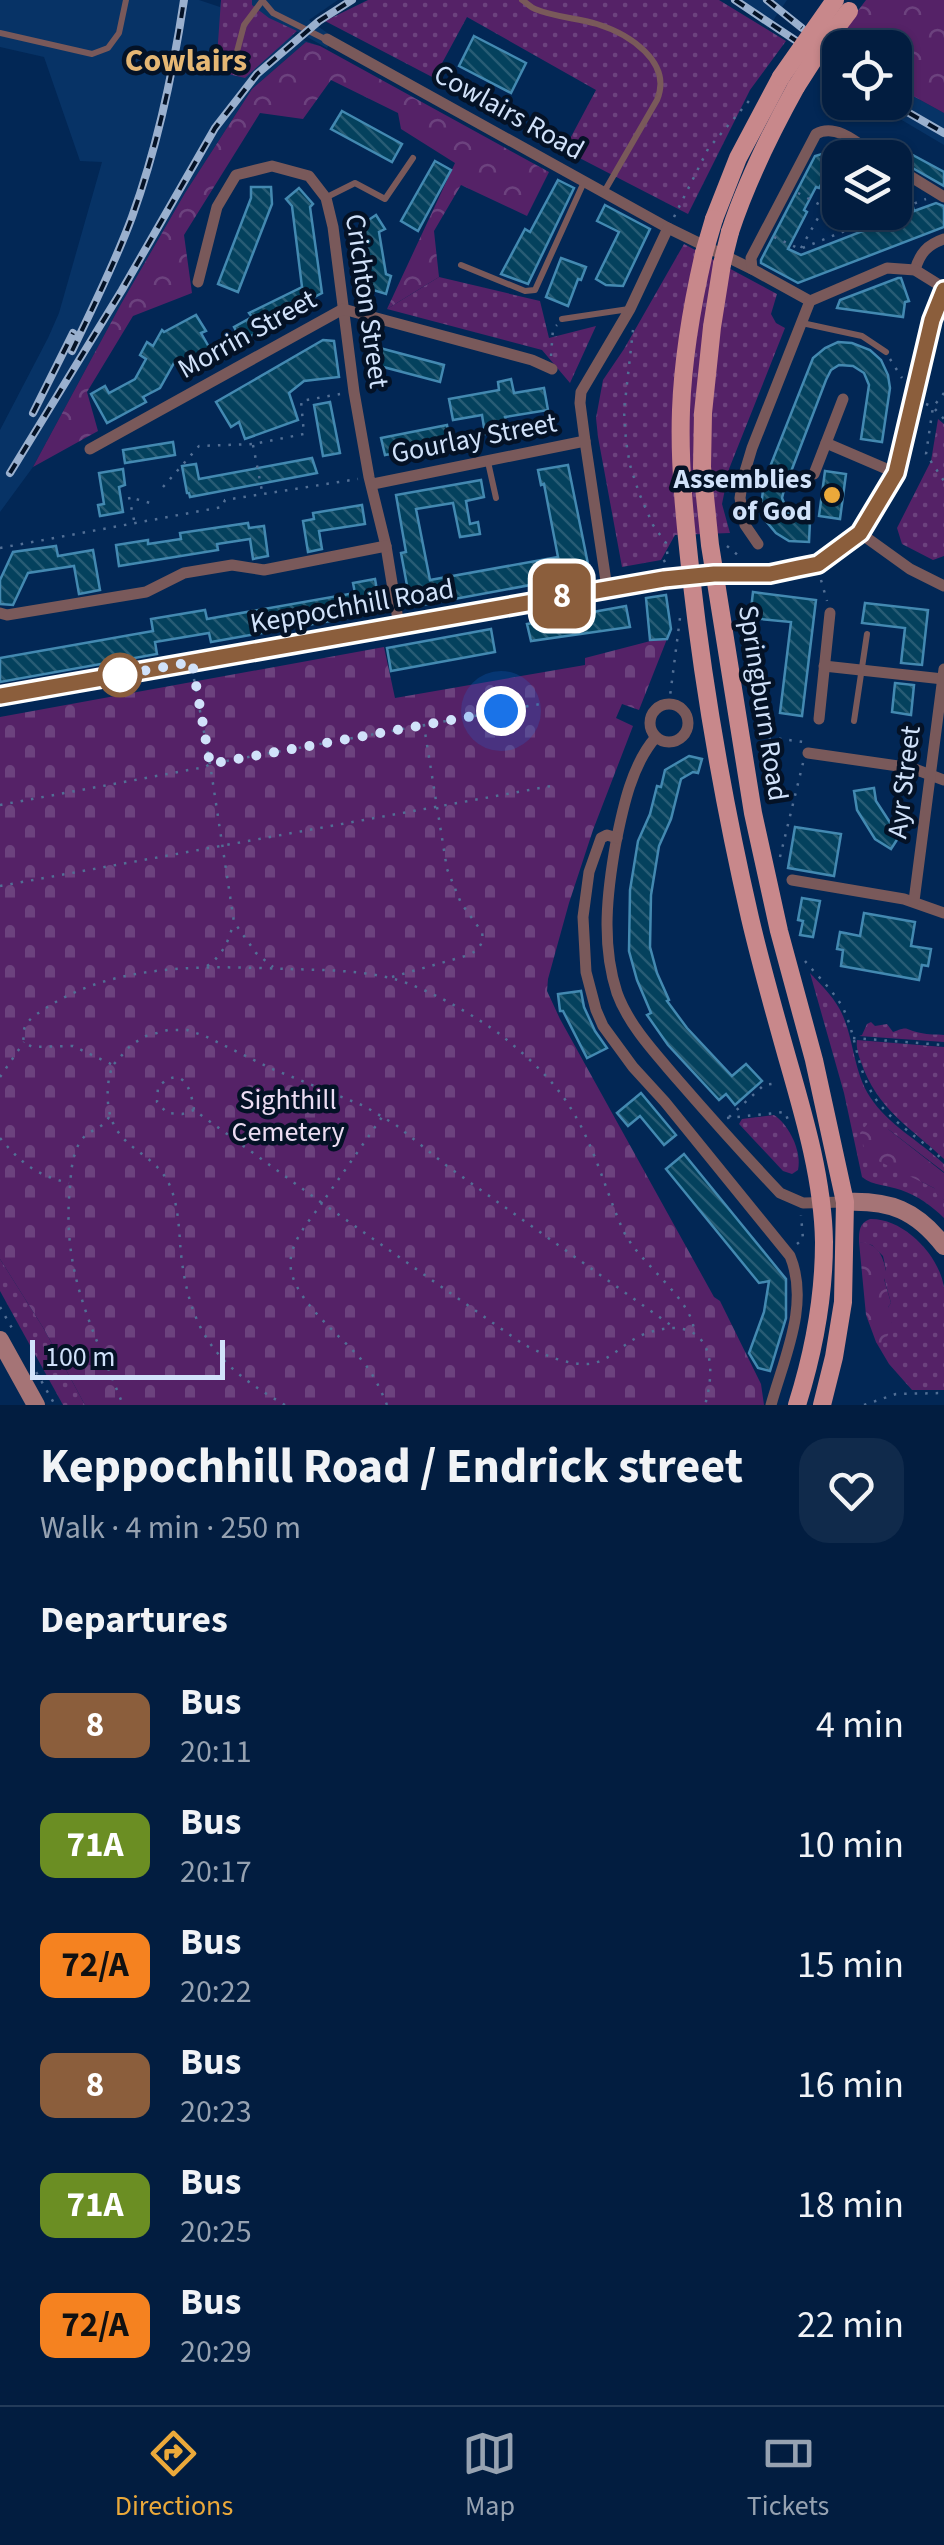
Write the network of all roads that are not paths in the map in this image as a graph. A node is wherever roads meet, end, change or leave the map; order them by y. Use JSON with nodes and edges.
{"nodes":[{"id":1,"x":126,"y":0,"type":"edge"},
{"id":2,"x":522,"y":0,"type":"edge"},
{"id":3,"x":262,"y":1,"type":"edge"},
{"id":4,"x":847,"y":4,"type":"edge"},
{"id":5,"x":0,"y":33,"type":"edge"},
{"id":6,"x":326,"y":40,"type":"joint"},
{"id":7,"x":235,"y":59,"type":"dead end"},
{"id":8,"x":789,"y":82,"type":"junction"},
{"id":9,"x":851,"y":140,"type":"edge"},
{"id":10,"x":413,"y":158,"type":"dead end"},
{"id":11,"x":912,"y":178,"type":"edge"},
{"id":12,"x":584,"y":182,"type":"junction"},
{"id":13,"x":604,"y":192,"type":"junction"},
{"id":14,"x":941,"y":196,"type":"edge"},
{"id":15,"x":326,"y":198,"type":"junction"},
{"id":16,"x":668,"y":228,"type":"junction"},
{"id":17,"x":944,"y":239,"type":"edge"},
{"id":18,"x":461,"y":265,"type":"dead end"},
{"id":19,"x":752,"y":269,"type":"junction"},
{"id":20,"x":915,"y":270,"type":"junction"},
{"id":21,"x":198,"y":282,"type":"dead end"},
{"id":22,"x":944,"y":289,"type":"edge"},
{"id":23,"x":810,"y":301,"type":"junction"},
{"id":24,"x":343,"y":309,"type":"junction"},
{"id":25,"x":630,"y":309,"type":"junction"},
{"id":26,"x":562,"y":320,"type":"road end"},
{"id":27,"x":800,"y":322,"type":"junction"},
{"id":28,"x":886,"y":352,"type":"dead end"},
{"id":29,"x":552,"y":369,"type":"road end"},
{"id":30,"x":843,"y":399,"type":"dead end"},
{"id":31,"x":585,"y":441,"type":"junction"},
{"id":32,"x":826,"y":443,"type":"junction"},
{"id":33,"x":90,"y":449,"type":"dead end"},
{"id":34,"x":487,"y":460,"type":"junction"},
{"id":35,"x":896,"y":473,"type":"junction"},
{"id":36,"x":814,"y":474,"type":"dead end"},
{"id":37,"x":371,"y":480,"type":"junction"},
{"id":38,"x":496,"y":498,"type":"dead end"},
{"id":39,"x":860,"y":533,"type":"junction"},
{"id":40,"x":758,"y":544,"type":"dead end"},
{"id":41,"x":386,"y":546,"type":"junction"},
{"id":42,"x":714,"y":574,"type":"junction"},
{"id":43,"x":691,"y":575,"type":"junction"},
{"id":44,"x":944,"y":586,"type":"edge"},
{"id":45,"x":608,"y":588,"type":"junction"},
{"id":46,"x":0,"y":613,"type":"edge"},
{"id":47,"x":830,"y":613,"type":"road end"},
{"id":48,"x":399,"y":626,"type":"junction"},
{"id":49,"x":867,"y":634,"type":"dead end"},
{"id":50,"x":824,"y":666,"type":"junction"},
{"id":51,"x":944,"y":669,"type":"edge"},
{"id":52,"x":862,"y":670,"type":"junction"},
{"id":53,"x":943,"y":679,"type":"edge"},
{"id":54,"x":0,"y":696,"type":"edge"},
{"id":55,"x":819,"y":720,"type":"dead end"},
{"id":56,"x":854,"y":722,"type":"dead end"},
{"id":57,"x":656,"y":737,"type":"junction"},
{"id":58,"x":808,"y":753,"type":"road end"},
{"id":59,"x":930,"y":775,"type":"junction"},
{"id":60,"x":944,"y":780,"type":"edge"},
{"id":61,"x":617,"y":838,"type":"junction"},
{"id":62,"x":792,"y":880,"type":"dead end"},
{"id":63,"x":914,"y":901,"type":"junction"},
{"id":64,"x":944,"y":913,"type":"edge"},
{"id":65,"x":844,"y":1202,"type":"junction"},
{"id":66,"x":820,"y":1204,"type":"junction"},
{"id":67,"x":944,"y":1246,"type":"edge"},
{"id":68,"x":0,"y":1340,"type":"edge"},
{"id":69,"x":36,"y":1405,"type":"edge"},
{"id":70,"x":771,"y":1405,"type":"edge"},
{"id":71,"x":797,"y":1405,"type":"edge"},
{"id":72,"x":822,"y":1405,"type":"edge"}],
"edges":[{"from":1,"to":5,"type":"lane"},
{"from":2,"to":13,"type":"lane"},
{"from":3,"to":6,"type":"lane"},
{"from":3,"to":7,"type":"lane"},
{"from":4,"to":8,"type":"main road","name":"Springburn Road","bridge":true},
{"from":6,"to":12,"type":"street","name":"Cowlairs Road"},
{"from":8,"to":42,"type":"main road","name":"Springburn Road","bridge":true},
{"from":8,"to":43,"type":"main road","name":"Springburn Road","bridge":true},
{"from":9,"to":19,"type":"street"},
{"from":10,"to":15,"type":"lane"},
{"from":11,"to":14,"type":"street"},
{"from":12,"to":13,"type":"street","name":"Cowlairs Road"},
{"from":12,"to":18,"type":"lane"},
{"from":13,"to":16,"type":"street","name":"Cowlairs Road"},
{"from":15,"to":21,"type":"street","name":"Crichton Street"},
{"from":15,"to":24,"type":"street","name":"Crichton Street"},
{"from":16,"to":19,"type":"street","name":"Cowlairs Road"},
{"from":16,"to":25,"type":"street"},
{"from":17,"to":20,"type":"street"},
{"from":19,"to":23,"type":"street"},
{"from":20,"to":22,"type":"street"},
{"from":20,"to":23,"type":"street"},
{"from":22,"to":35,"type":"street"},
{"from":23,"to":27,"type":"street"},
{"from":24,"to":29,"type":"street","name":"Morrin Street"},
{"from":24,"to":33,"type":"street","name":"Morrin Street"},
{"from":24,"to":37,"type":"street","name":"Crichton Street"},
{"from":25,"to":26,"type":"lane"},
{"from":25,"to":31,"type":"street"},
{"from":27,"to":28,"type":"lane"},
{"from":27,"to":40,"type":"street"},
{"from":30,"to":32,"type":"street"},
{"from":31,"to":34,"type":"street","name":"Gourlay Street"},
{"from":31,"to":45,"type":"street"},
{"from":32,"to":35,"type":"street"},
{"from":32,"to":36,"type":"street"},
{"from":34,"to":37,"type":"street","name":"Gourlay Street"},
{"from":34,"to":38,"type":"lane"},
{"from":35,"to":39,"type":"street"},
{"from":37,"to":41,"type":"street","name":"Crichton Street"},
{"from":39,"to":42,"type":"street","name":"Keppochhill Road"},
{"from":39,"to":44,"type":"street"},
{"from":41,"to":46,"type":"street"},
{"from":41,"to":48,"type":"street","name":"Crichton Street"},
{"from":42,"to":43,"type":"street","name":"Keppochhill Road"},
{"from":42,"to":65,"type":"main road","name":"Springburn Road"},
{"from":43,"to":45,"type":"street","name":"Keppochhill Road"},
{"from":43,"to":66,"type":"main road","name":"Springburn Road"},
{"from":45,"to":48,"type":"street","name":"Keppochhill Road"},
{"from":47,"to":50,"type":"street"},
{"from":48,"to":54,"type":"street","name":"Keppochhill Road"},
{"from":49,"to":52,"type":"lane"},
{"from":50,"to":52,"type":"street"},
{"from":50,"to":55,"type":"street"},
{"from":51,"to":53,"type":"street","name":"Ayr Street"},
{"from":52,"to":53,"type":"street"},
{"from":52,"to":56,"type":"lane"},
{"from":53,"to":59,"type":"street","name":"Ayr Street"},
{"from":57,"to":57,"type":"street"},
{"from":57,"to":61,"type":"street"},
{"from":58,"to":59,"type":"street"},
{"from":59,"to":60,"type":"street"},
{"from":59,"to":63,"type":"street","name":"Ayr Street"},
{"from":61,"to":66,"type":"street"},
{"from":61,"to":70,"type":"street"},
{"from":62,"to":63,"type":"street"},
{"from":63,"to":64,"type":"street"},
{"from":65,"to":66,"type":"street"},
{"from":65,"to":67,"type":"street"},
{"from":65,"to":72,"type":"main road","name":"Springburn Road"},
{"from":66,"to":71,"type":"main road","name":"Springburn Road"},
{"from":68,"to":69,"type":"street"}]}
